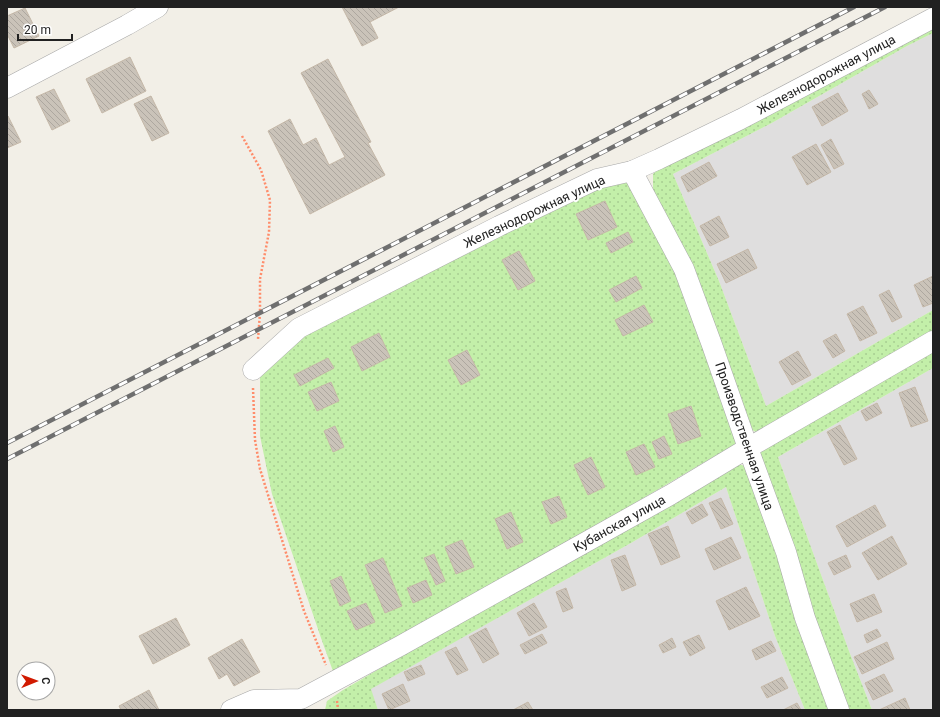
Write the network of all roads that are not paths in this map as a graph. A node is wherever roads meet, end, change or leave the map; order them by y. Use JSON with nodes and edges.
{"nodes":[{"id":1,"x":158,"y":7,"type":"edge"},
{"id":2,"x":933,"y":18,"type":"edge"},
{"id":3,"x":7,"y":88,"type":"edge"},
{"id":4,"x":632,"y":171,"type":"junction"},
{"id":5,"x":933,"y":341,"type":"edge"},
{"id":6,"x":253,"y":370,"type":"road end"},
{"id":7,"x":748,"y":448,"type":"junction"},
{"id":8,"x":303,"y":705,"type":"edge"},
{"id":9,"x":231,"y":710,"type":"edge"},
{"id":10,"x":839,"y":710,"type":"edge"}],
"edges":[{"from":1,"to":3,"type":"street"},
{"from":2,"to":4,"type":"street","name":"Железнодорожная улица"},
{"from":4,"to":6,"type":"street","name":"Железнодорожная улица"},
{"from":4,"to":7,"type":"street","name":"Производственная улица"},
{"from":5,"to":7,"type":"street","name":"Кубанская улица"},
{"from":7,"to":8,"type":"street","name":"Кубанская улица"},
{"from":7,"to":10,"type":"street","name":"Производственная улица"},
{"from":8,"to":9,"type":"street"}]}
